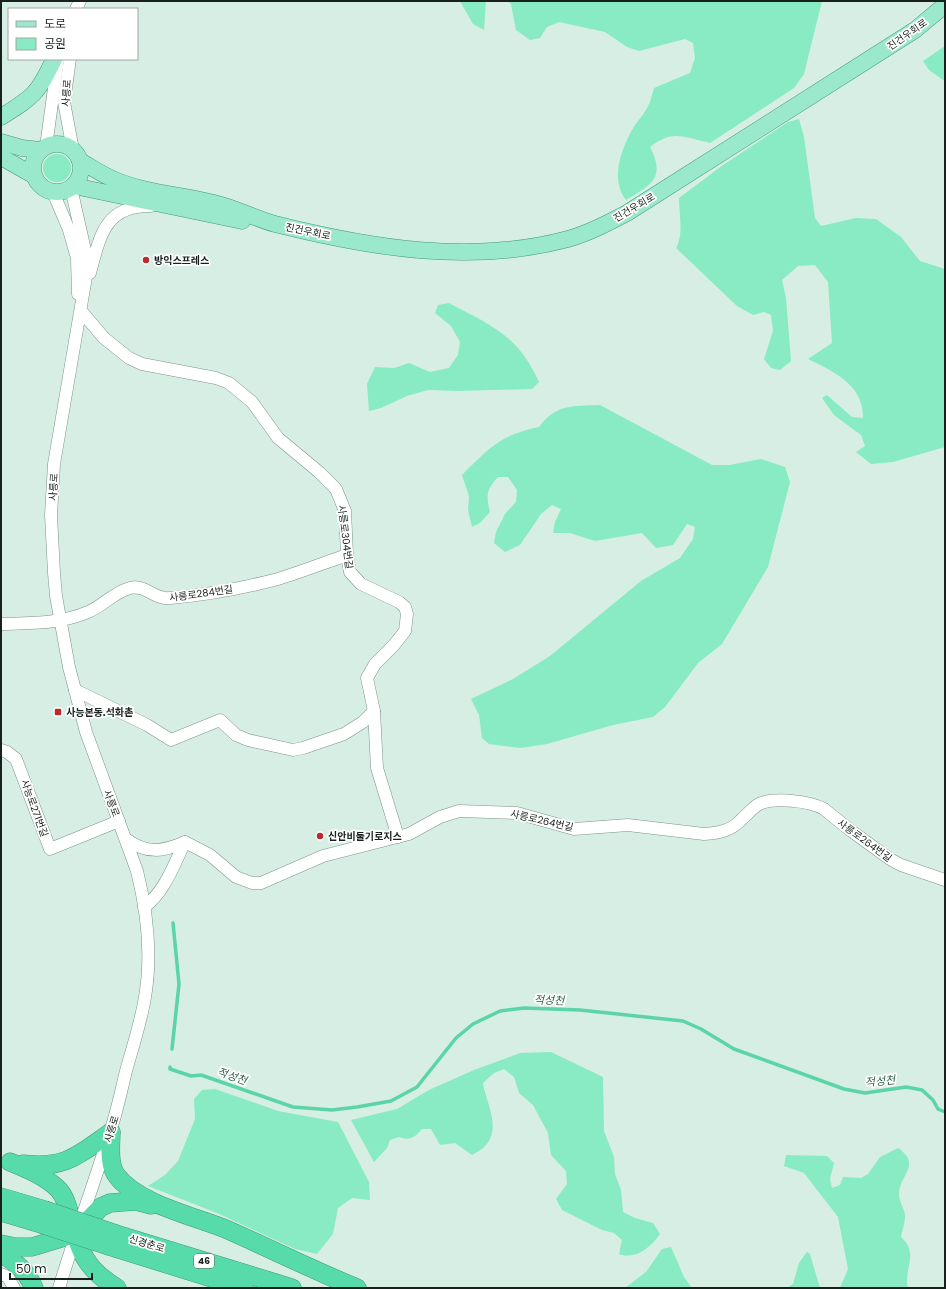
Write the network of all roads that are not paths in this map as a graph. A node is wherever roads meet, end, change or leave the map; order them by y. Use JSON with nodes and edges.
{"nodes":[{"id":1,"x":945,"y":5,"type":"edge"},
{"id":2,"x":54,"y":60,"type":"edge"},
{"id":3,"x":58,"y":60,"type":"edge"},
{"id":4,"x":70,"y":60,"type":"edge"},
{"id":5,"x":1,"y":117,"type":"edge"},
{"id":6,"x":1,"y":142,"type":"edge"},
{"id":7,"x":43,"y":148,"type":"junction"},
{"id":8,"x":77,"y":155,"type":"junction"},
{"id":9,"x":1,"y":157,"type":"edge"},
{"id":10,"x":33,"y":175,"type":"junction"},
{"id":11,"x":72,"y":187,"type":"junction"},
{"id":12,"x":53,"y":192,"type":"junction"},
{"id":13,"x":168,"y":206,"type":"junction"},
{"id":14,"x":274,"y":224,"type":"junction"},
{"id":15,"x":81,"y":311,"type":"junction"},
{"id":16,"x":347,"y":555,"type":"junction"},
{"id":17,"x":60,"y":621,"type":"junction"},
{"id":18,"x":1,"y":624,"type":"edge"},
{"id":19,"x":75,"y":690,"type":"junction"},
{"id":20,"x":374,"y":711,"type":"junction"},
{"id":21,"x":1,"y":750,"type":"edge"},
{"id":22,"x":119,"y":821,"type":"junction"},
{"id":23,"x":398,"y":837,"type":"junction"},
{"id":24,"x":126,"y":839,"type":"junction"},
{"id":25,"x":185,"y":842,"type":"junction"},
{"id":26,"x":945,"y":880,"type":"edge"},
{"id":27,"x":144,"y":907,"type":"junction"},
{"id":28,"x":111,"y":1132,"type":"junction"},
{"id":29,"x":6,"y":1161,"type":"edge"},
{"id":30,"x":1,"y":1197,"type":"edge"},
{"id":31,"x":171,"y":1210,"type":"junction"},
{"id":32,"x":1,"y":1212,"type":"edge"},
{"id":33,"x":43,"y":1217,"type":"junction"},
{"id":34,"x":75,"y":1234,"type":"junction"},
{"id":35,"x":114,"y":1240,"type":"junction"},
{"id":36,"x":1,"y":1244,"type":"edge"},
{"id":37,"x":1,"y":1253,"type":"edge"},
{"id":38,"x":1,"y":1274,"type":"edge"},
{"id":39,"x":14,"y":1288,"type":"edge"},
{"id":40,"x":34,"y":1288,"type":"edge"},
{"id":41,"x":59,"y":1288,"type":"edge"},
{"id":42,"x":117,"y":1288,"type":"edge"},
{"id":43,"x":244,"y":1288,"type":"edge"},
{"id":44,"x":292,"y":1288,"type":"edge"},
{"id":45,"x":357,"y":1288,"type":"edge"}],
"edges":[{"from":1,"to":14,"type":"main road","name":"진건우회로"},
{"from":2,"to":5,"type":"main road"},
{"from":3,"to":7,"type":"street","name":"사릉로"},
{"from":4,"to":8,"type":"street","name":"사릉로"},
{"from":6,"to":7,"type":"main road"},
{"from":7,"to":8,"type":"main road"},
{"from":7,"to":10,"type":"main road"},
{"from":8,"to":11,"type":"main road"},
{"from":8,"to":14,"type":"main road","name":"진건우회로"},
{"from":9,"to":10,"type":"main road"},
{"from":10,"to":12,"type":"main road"},
{"from":11,"to":12,"type":"main road"},
{"from":11,"to":13,"type":"main road","name":"진건우회로"},
{"from":11,"to":15,"type":"street","name":"사릉로"},
{"from":12,"to":15,"type":"street","name":"사릉로"},
{"from":13,"to":14,"type":"main road","name":"진건우회로"},
{"from":13,"to":15,"type":"street"},
{"from":15,"to":16,"type":"street","name":"사릉로304번길"},
{"from":15,"to":17,"type":"street","name":"사릉로"},
{"from":16,"to":17,"type":"street","name":"사릉로284번길"},
{"from":16,"to":20,"type":"street","name":"사릉로304번길"},
{"from":17,"to":18,"type":"street","name":"사릉로284번길"},
{"from":17,"to":19,"type":"street","name":"사릉로"},
{"from":19,"to":20,"type":"street"},
{"from":19,"to":22,"type":"street","name":"사릉로"},
{"from":20,"to":23,"type":"street","name":"사릉로304번길"},
{"from":21,"to":22,"type":"street","name":"사능로271번길"},
{"from":22,"to":24,"type":"street","name":"사릉로"},
{"from":23,"to":25,"type":"street","name":"사릉로264번길"},
{"from":23,"to":26,"type":"street","name":"사릉로264번길"},
{"from":24,"to":25,"type":"street"},
{"from":24,"to":27,"type":"street","name":"사릉로"},
{"from":25,"to":27,"type":"street"},
{"from":27,"to":28,"type":"street","name":"사릉로"},
{"from":28,"to":29,"type":"highway"},
{"from":28,"to":31,"type":"highway"},
{"from":28,"to":34,"type":"street","name":"사릉로"},
{"from":29,"to":34,"type":"highway"},
{"from":30,"to":33,"type":"highway","name":"신경춘로","number":"46"},
{"from":31,"to":34,"type":"highway"},
{"from":31,"to":45,"type":"highway"},
{"from":32,"to":33,"type":"highway","name":"신경춘로","number":"46"},
{"from":33,"to":35,"type":"highway","name":"신경춘로","number":"46","bridge":true},
{"from":34,"to":36,"type":"highway"},
{"from":34,"to":41,"type":"street","name":"사릉로"},
{"from":34,"to":42,"type":"highway"},
{"from":35,"to":43,"type":"highway","name":"신경춘로","number":"46"},
{"from":35,"to":44,"type":"highway","name":"신경춘로","number":"46"},
{"from":37,"to":40,"type":"highway"},
{"from":38,"to":39,"type":"street"}]}
